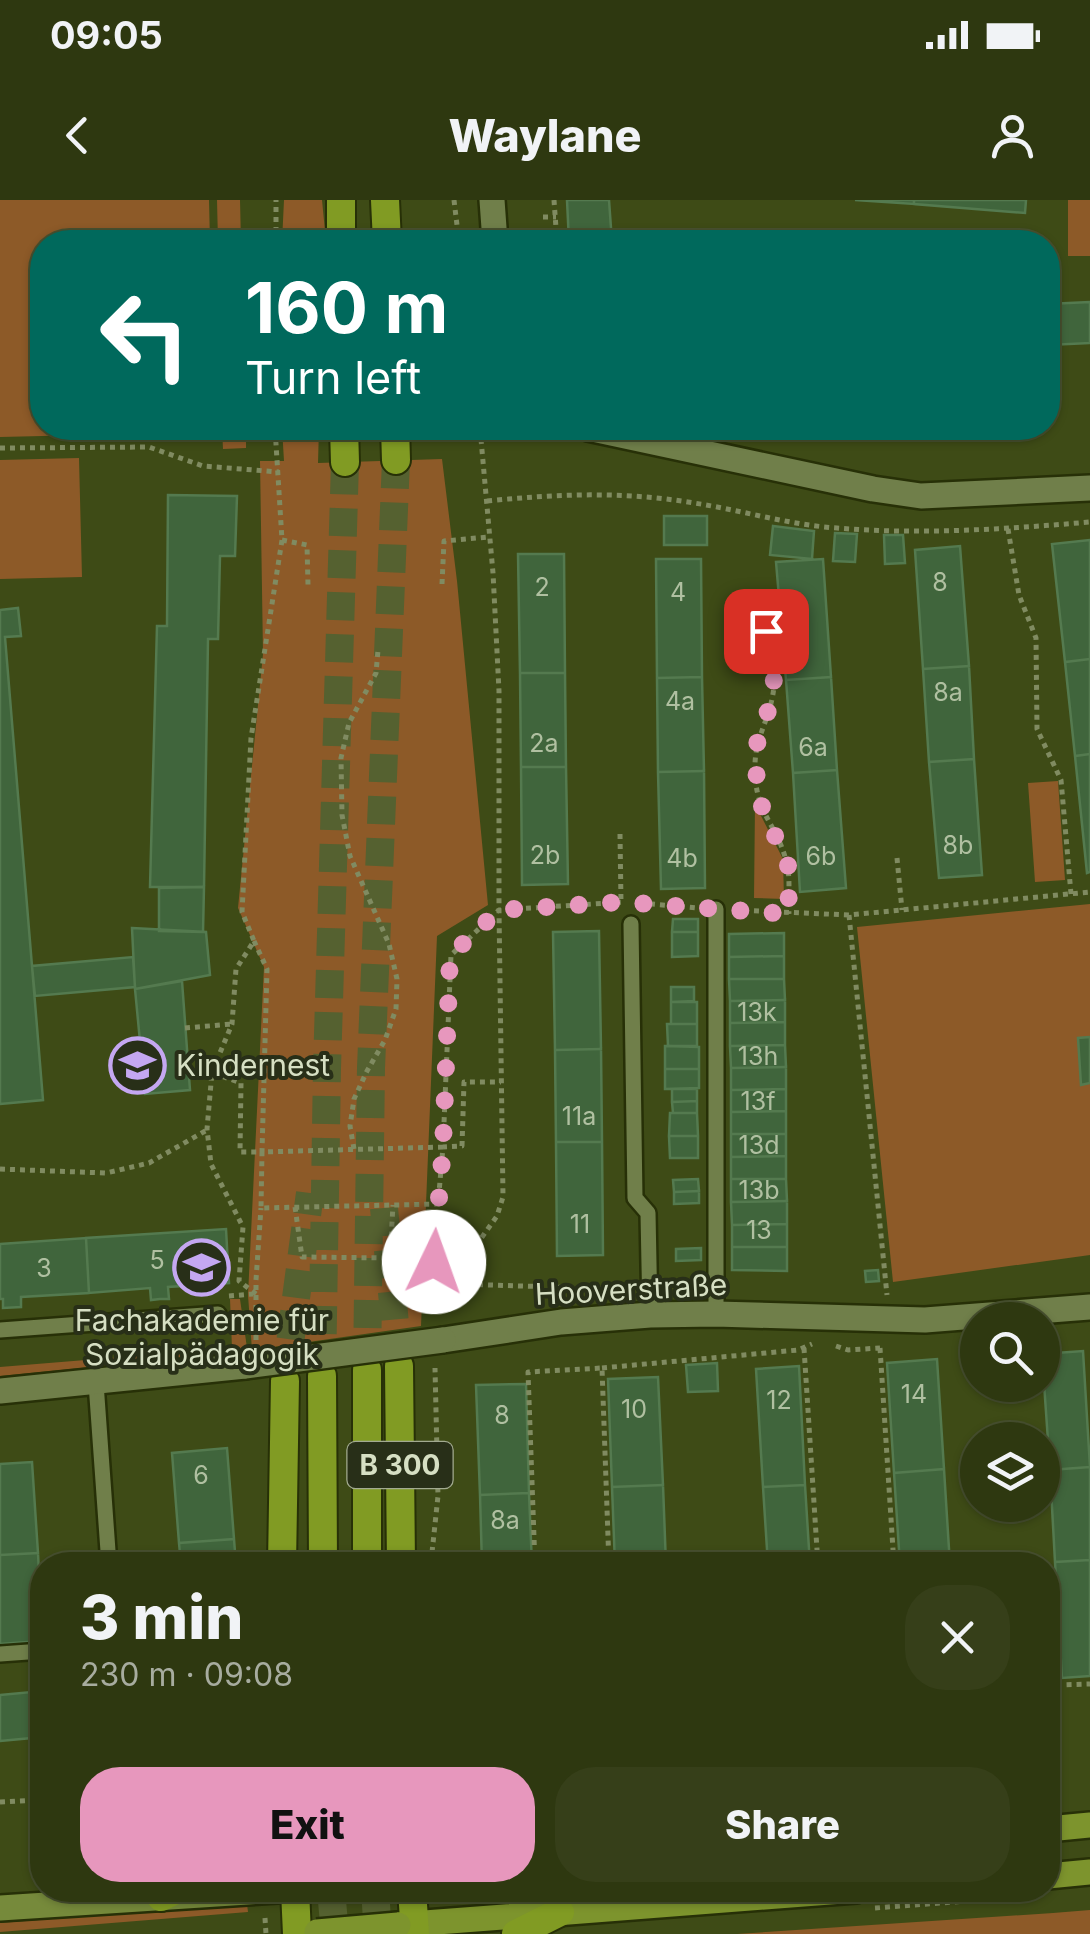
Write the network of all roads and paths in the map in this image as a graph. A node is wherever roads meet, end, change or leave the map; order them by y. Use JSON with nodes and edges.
{"nodes":[{"id":1,"x":276,"y":200,"type":"edge"},
{"id":2,"x":341,"y":200,"type":"edge"},
{"id":3,"x":385,"y":200,"type":"edge"},
{"id":4,"x":454,"y":200,"type":"edge"},
{"id":5,"x":492,"y":200,"type":"edge"},
{"id":6,"x":554,"y":200,"type":"edge"},
{"id":7,"x":556,"y":216,"type":"junction"},
{"id":8,"x":543,"y":218,"type":"dead end"},
{"id":9,"x":276,"y":230,"type":"edge"},
{"id":10,"x":342,"y":230,"type":"edge"},
{"id":11,"x":386,"y":230,"type":"edge"},
{"id":12,"x":458,"y":230,"type":"edge"},
{"id":13,"x":494,"y":230,"type":"edge"},
{"id":14,"x":557,"y":230,"type":"edge"},
{"id":15,"x":277,"y":440,"type":"edge"},
{"id":16,"x":344,"y":440,"type":"edge"},
{"id":17,"x":395,"y":440,"type":"edge"},
{"id":18,"x":481,"y":440,"type":"edge"},
{"id":19,"x":644,"y":440,"type":"edge"},
{"id":20,"x":0,"y":448,"type":"edge"},
{"id":21,"x":396,"y":460,"type":"tunnel mouth"},
{"id":22,"x":345,"y":462,"type":"tunnel mouth"},
{"id":23,"x":279,"y":472,"type":"junction"},
{"id":24,"x":1090,"y":488,"type":"edge"},
{"id":25,"x":488,"y":501,"type":"junction"},
{"id":26,"x":1090,"y":522,"type":"edge"},
{"id":27,"x":1008,"y":528,"type":"junction"},
{"id":28,"x":489,"y":537,"type":"junction"},
{"id":29,"x":282,"y":540,"type":"junction"},
{"id":30,"x":442,"y":584,"type":"dead end"},
{"id":31,"x":308,"y":585,"type":"dead end"},
{"id":32,"x":766,"y":631,"type":"dead end"},
{"id":33,"x":378,"y":650,"type":"dead end"},
{"id":34,"x":620,"y":834,"type":"dead end"},
{"id":35,"x":897,"y":858,"type":"dead end"},
{"id":36,"x":1090,"y":892,"type":"edge"},
{"id":37,"x":1071,"y":894,"type":"junction"},
{"id":38,"x":621,"y":902,"type":"junction"},
{"id":39,"x":716,"y":909,"type":"junction"},
{"id":40,"x":499,"y":910,"type":"junction"},
{"id":41,"x":902,"y":910,"type":"junction"},
{"id":42,"x":789,"y":914,"type":"junction"},
{"id":43,"x":849,"y":916,"type":"junction"},
{"id":44,"x":632,"y":924,"type":"dead end"},
{"id":45,"x":254,"y":940,"type":"junction"},
{"id":46,"x":232,"y":1024,"type":"junction"},
{"id":47,"x":185,"y":1028,"type":"dead end"},
{"id":48,"x":212,"y":1072,"type":"junction"},
{"id":49,"x":501,"y":1082,"type":"junction"},
{"id":50,"x":207,"y":1130,"type":"junction"},
{"id":51,"x":443,"y":1147,"type":"junction"},
{"id":52,"x":354,"y":1149,"type":"junction"},
{"id":53,"x":262,"y":1152,"type":"junction"},
{"id":54,"x":0,"y":1169,"type":"edge"},
{"id":55,"x":393,"y":1204,"type":"junction"},
{"id":56,"x":438,"y":1204,"type":"junction"},
{"id":57,"x":295,"y":1207,"type":"junction"},
{"id":58,"x":261,"y":1208,"type":"junction"},
{"id":59,"x":256,"y":1294,"type":"junction"},
{"id":60,"x":236,"y":1296,"type":"dead end"},
{"id":61,"x":888,"y":1298,"type":"dead end"},
{"id":62,"x":437,"y":1305,"type":"junction"},
{"id":63,"x":1090,"y":1308,"type":"edge"},
{"id":64,"x":218,"y":1314,"type":"dead end"},
{"id":65,"x":716,"y":1314,"type":"junction"},
{"id":66,"x":650,"y":1316,"type":"junction"},
{"id":67,"x":0,"y":1330,"type":"edge"},
{"id":68,"x":437,"y":1341,"type":"junction"},
{"id":69,"x":819,"y":1341,"type":"dead end"},
{"id":70,"x":804,"y":1348,"type":"junction"},
{"id":71,"x":880,"y":1348,"type":"dead end"},
{"id":72,"x":251,"y":1358,"type":"junction"},
{"id":73,"x":399,"y":1366,"type":"tunnel mouth"},
{"id":74,"x":602,"y":1368,"type":"junction"},
{"id":75,"x":367,"y":1370,"type":"tunnel mouth"},
{"id":76,"x":322,"y":1376,"type":"tunnel mouth"},
{"id":77,"x":285,"y":1381,"type":"tunnel mouth"},
{"id":78,"x":96,"y":1382,"type":"junction"},
{"id":79,"x":0,"y":1391,"type":"edge"},
{"id":80,"x":107,"y":1552,"type":"edge"},
{"id":81,"x":282,"y":1552,"type":"edge"},
{"id":82,"x":324,"y":1552,"type":"edge"},
{"id":83,"x":367,"y":1552,"type":"edge"},
{"id":84,"x":401,"y":1552,"type":"edge"},
{"id":85,"x":432,"y":1552,"type":"edge"},
{"id":86,"x":535,"y":1552,"type":"edge"},
{"id":87,"x":609,"y":1552,"type":"edge"},
{"id":88,"x":817,"y":1552,"type":"edge"},
{"id":89,"x":893,"y":1552,"type":"edge"},
{"id":90,"x":30,"y":1651,"type":"edge"},
{"id":91,"x":0,"y":1654,"type":"edge"},
{"id":92,"x":1090,"y":1684,"type":"edge"},
{"id":93,"x":1060,"y":1685,"type":"edge"},
{"id":94,"x":30,"y":1801,"type":"edge"},
{"id":95,"x":0,"y":1802,"type":"edge"},
{"id":96,"x":1090,"y":1825,"type":"edge"},
{"id":97,"x":1060,"y":1827,"type":"edge"},
{"id":98,"x":1090,"y":1872,"type":"edge"},
{"id":99,"x":1060,"y":1875,"type":"edge"},
{"id":100,"x":72,"y":1902,"type":"edge"},
{"id":101,"x":271,"y":1902,"type":"edge"},
{"id":102,"x":297,"y":1902,"type":"edge"},
{"id":103,"x":411,"y":1902,"type":"edge"},
{"id":104,"x":695,"y":1902,"type":"edge"},
{"id":105,"x":0,"y":1908,"type":"edge"},
{"id":106,"x":560,"y":1912,"type":"junction"},
{"id":107,"x":409,"y":1928,"type":"edge"},
{"id":108,"x":301,"y":1933,"type":"edge"},
{"id":109,"x":266,"y":1934,"type":"edge"},
{"id":110,"x":516,"y":1934,"type":"edge"}],
"edges":[{"from":1,"to":9,"type":"path"},
{"from":2,"to":10,"type":"highway"},
{"from":3,"to":11,"type":"highway"},
{"from":4,"to":12,"type":"path"},
{"from":5,"to":13,"type":"street"},
{"from":6,"to":7,"type":"path"},
{"from":7,"to":8,"type":"path"},
{"from":7,"to":14,"type":"path"},
{"from":15,"to":23,"type":"path"},
{"from":16,"to":22,"type":"highway"},
{"from":17,"to":21,"type":"highway"},
{"from":18,"to":25,"type":"path"},
{"from":19,"to":24,"type":"street"},
{"from":20,"to":23,"type":"path"},
{"from":23,"to":29,"type":"path"},
{"from":25,"to":27,"type":"path"},
{"from":25,"to":28,"type":"path"},
{"from":26,"to":27,"type":"path"},
{"from":27,"to":37,"type":"path"},
{"from":28,"to":30,"type":"path"},
{"from":28,"to":40,"type":"path"},
{"from":29,"to":31,"type":"path"},
{"from":29,"to":45,"type":"path"},
{"from":32,"to":42,"type":"path"},
{"from":33,"to":52,"type":"path"},
{"from":34,"to":38,"type":"path"},
{"from":35,"to":41,"type":"path"},
{"from":36,"to":37,"type":"path"},
{"from":37,"to":41,"type":"path"},
{"from":38,"to":39,"type":"path"},
{"from":38,"to":40,"type":"path"},
{"from":39,"to":42,"type":"path"},
{"from":39,"to":65,"type":"lane"},
{"from":40,"to":49,"type":"path"},
{"from":40,"to":51,"type":"path"},
{"from":41,"to":43,"type":"path"},
{"from":42,"to":43,"type":"path"},
{"from":43,"to":61,"type":"path"},
{"from":44,"to":66,"type":"lane"},
{"from":45,"to":46,"type":"path"},
{"from":45,"to":53,"type":"path"},
{"from":46,"to":47,"type":"path"},
{"from":46,"to":48,"type":"path"},
{"from":48,"to":50,"type":"path"},
{"from":48,"to":53,"type":"path"},
{"from":49,"to":51,"type":"path"},
{"from":49,"to":62,"type":"path"},
{"from":50,"to":54,"type":"path"},
{"from":50,"to":59,"type":"path"},
{"from":51,"to":52,"type":"path"},
{"from":51,"to":56,"type":"path"},
{"from":52,"to":53,"type":"path"},
{"from":53,"to":58,"type":"path"},
{"from":55,"to":56,"type":"path"},
{"from":55,"to":57,"type":"path"},
{"from":55,"to":57,"type":"path"},
{"from":56,"to":62,"type":"path"},
{"from":57,"to":58,"type":"path"},
{"from":58,"to":59,"type":"path"},
{"from":59,"to":60,"type":"path"},
{"from":59,"to":72,"type":"path"},
{"from":62,"to":68,"type":"path"},
{"from":63,"to":65,"type":"street","name":"Hooverstraße"},
{"from":64,"to":67,"type":"lane"},
{"from":65,"to":66,"type":"street","name":"Hooverstraße"},
{"from":66,"to":68,"type":"street","name":"Hooverstraße"},
{"from":68,"to":72,"type":"street","name":"Hooverstraße","bridge":true},
{"from":68,"to":85,"type":"path"},
{"from":69,"to":70,"type":"path"},
{"from":70,"to":74,"type":"path"},
{"from":70,"to":88,"type":"path"},
{"from":71,"to":89,"type":"path"},
{"from":72,"to":78,"type":"street","name":"Hooverstraße"},
{"from":73,"to":84,"type":"highway","number":"B 300"},
{"from":74,"to":86,"type":"path"},
{"from":74,"to":87,"type":"path"},
{"from":75,"to":83,"type":"highway"},
{"from":76,"to":82,"type":"highway"},
{"from":77,"to":81,"type":"highway"},
{"from":78,"to":79,"type":"street","name":"Hooverstraße"},
{"from":78,"to":80,"type":"lane"},
{"from":90,"to":91,"type":"lane"},
{"from":92,"to":93,"type":"path"},
{"from":94,"to":95,"type":"path"},
{"from":96,"to":97,"type":"main road"},
{"from":98,"to":99,"type":"main road"},
{"from":100,"to":105,"type":"main road"},
{"from":101,"to":109,"type":"path"},
{"from":102,"to":108,"type":"highway"},
{"from":103,"to":107,"type":"highway"},
{"from":104,"to":106,"type":"main road"},
{"from":106,"to":107,"type":"main road"},
{"from":106,"to":110,"type":"highway"},
{"from":107,"to":108,"type":"main road","bridge":true}]}
